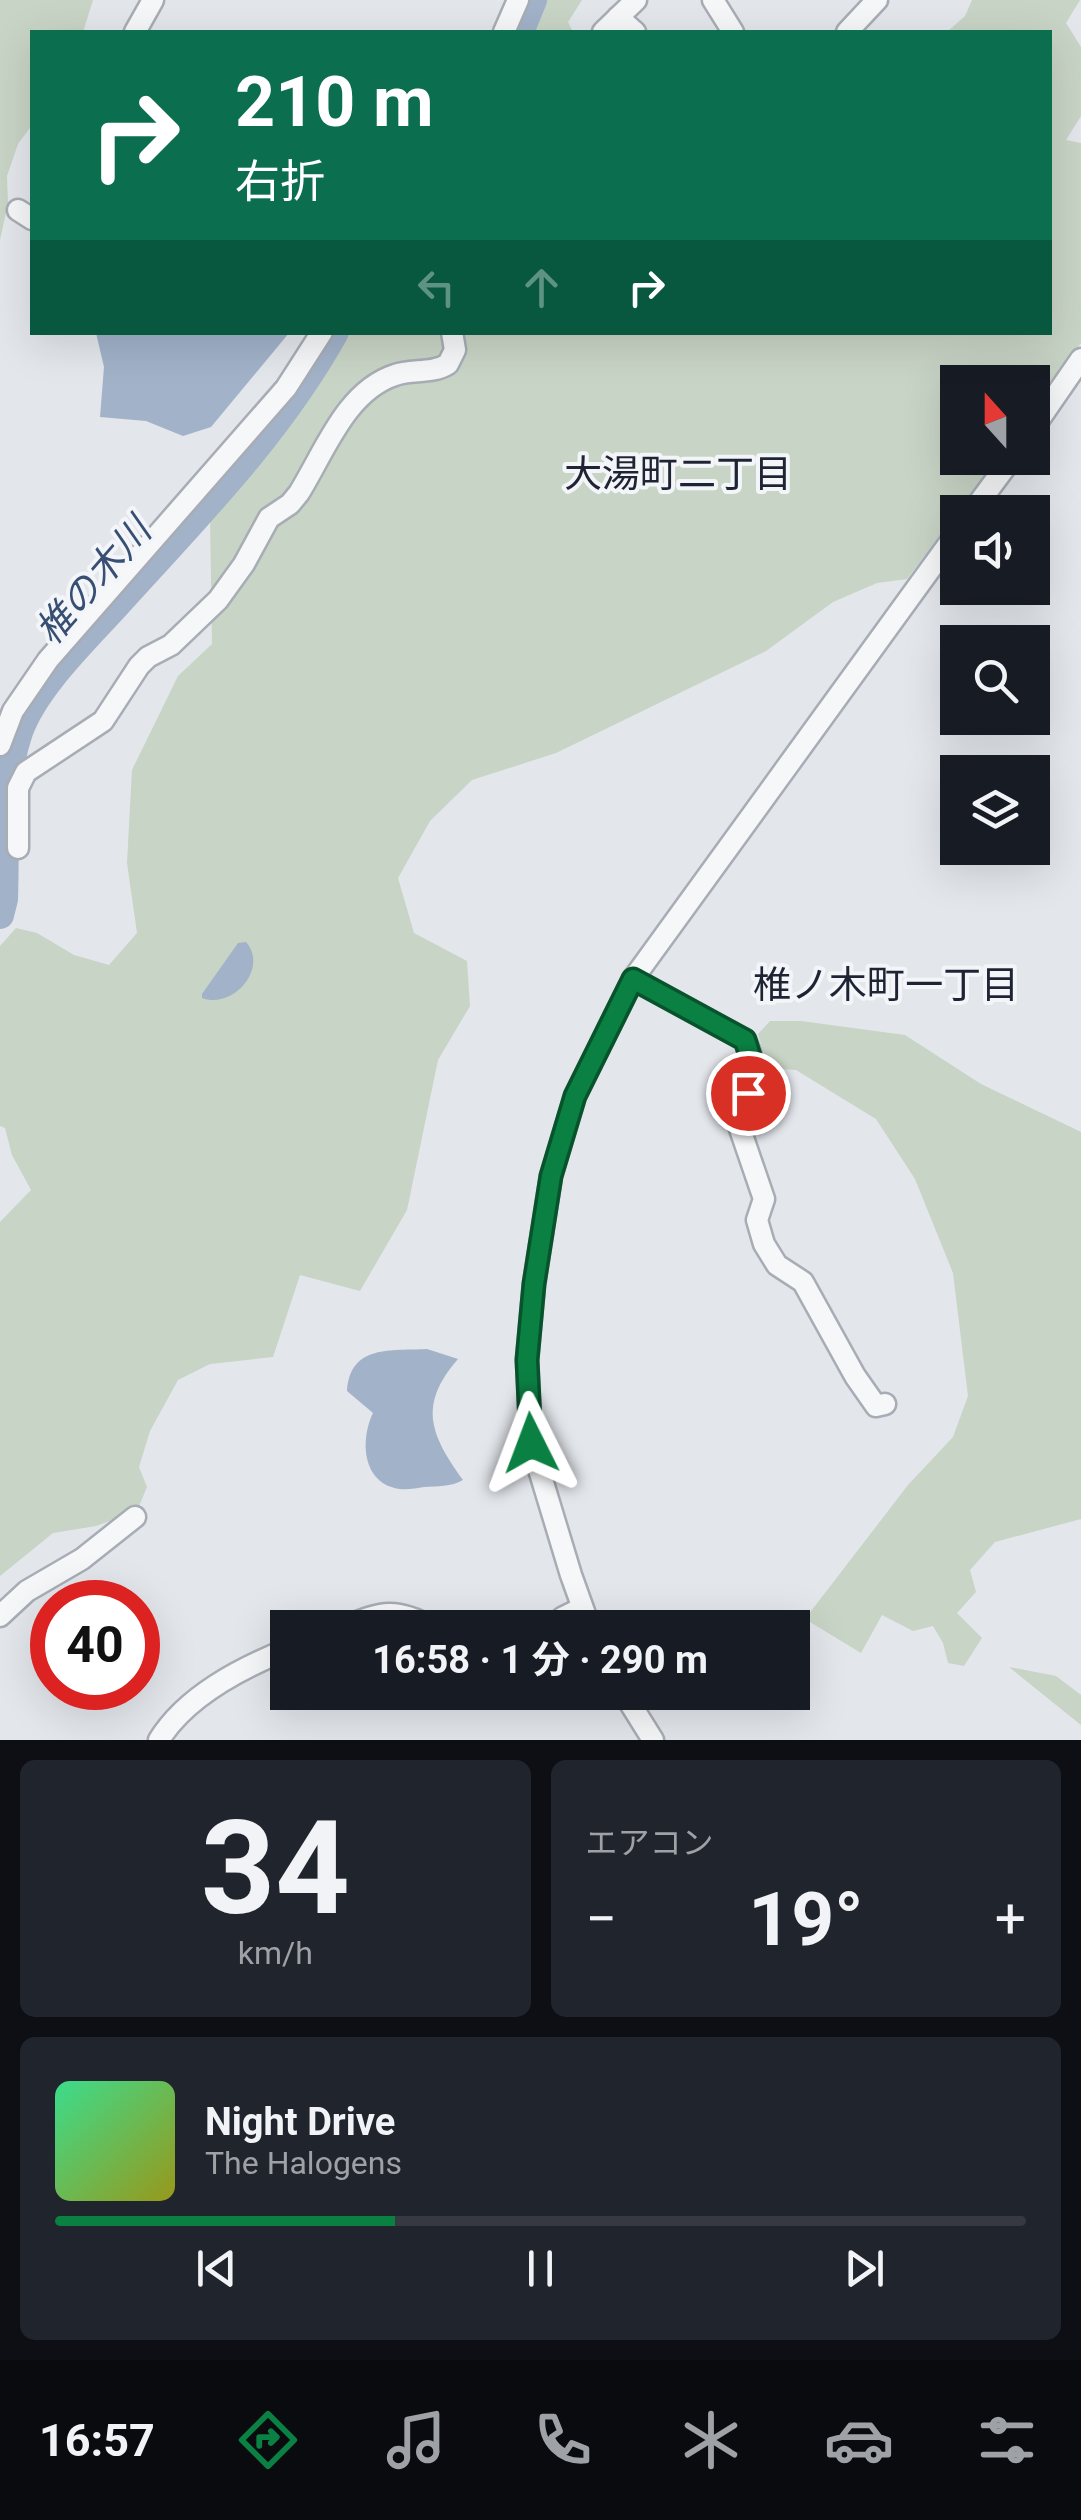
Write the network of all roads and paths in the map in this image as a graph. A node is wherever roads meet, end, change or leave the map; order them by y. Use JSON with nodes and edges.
{"nodes":[{"id":1,"x":153,"y":0,"type":"edge"},
{"id":2,"x":518,"y":0,"type":"edge"},
{"id":3,"x":636,"y":0,"type":"edge"},
{"id":4,"x":713,"y":0,"type":"edge"},
{"id":5,"x":877,"y":0,"type":"edge"},
{"id":6,"x":618,"y":17,"type":"junction"},
{"id":7,"x":136,"y":30,"type":"edge"},
{"id":8,"x":505,"y":30,"type":"edge"},
{"id":9,"x":605,"y":30,"type":"edge"},
{"id":10,"x":633,"y":30,"type":"edge"},
{"id":11,"x":732,"y":30,"type":"edge"},
{"id":12,"x":849,"y":30,"type":"edge"},
{"id":13,"x":320,"y":335,"type":"edge"},
{"id":14,"x":452,"y":335,"type":"edge"},
{"id":15,"x":1081,"y":359,"type":"edge"},
{"id":16,"x":1050,"y":404,"type":"edge"},
{"id":17,"x":940,"y":557,"type":"edge"},
{"id":18,"x":0,"y":746,"type":"edge"},
{"id":19,"x":18,"y":848,"type":"dead end"},
{"id":20,"x":633,"y":979,"type":"junction"},
{"id":21,"x":885,"y":1404,"type":"dead end"},
{"id":22,"x":135,"y":1517,"type":"dead end"},
{"id":23,"x":583,"y":1610,"type":"edge"},
{"id":24,"x":0,"y":1616,"type":"edge"},
{"id":25,"x":270,"y":1658,"type":"edge"},
{"id":26,"x":634,"y":1710,"type":"edge"},
{"id":27,"x":159,"y":1740,"type":"edge"},
{"id":28,"x":653,"y":1740,"type":"edge"}],
"edges":[{"from":1,"to":7,"type":"street"},
{"from":2,"to":8,"type":"street"},
{"from":3,"to":6,"type":"street"},
{"from":4,"to":11,"type":"street"},
{"from":5,"to":12,"type":"street"},
{"from":6,"to":9,"type":"street"},
{"from":6,"to":10,"type":"street"},
{"from":13,"to":18,"type":"street"},
{"from":14,"to":19,"type":"street"},
{"from":15,"to":16,"type":"street"},
{"from":17,"to":20,"type":"street"},
{"from":20,"to":21,"type":"street"},
{"from":20,"to":23,"type":"street"},
{"from":22,"to":24,"type":"street"},
{"from":25,"to":27,"type":"street"},
{"from":26,"to":28,"type":"street"}]}
